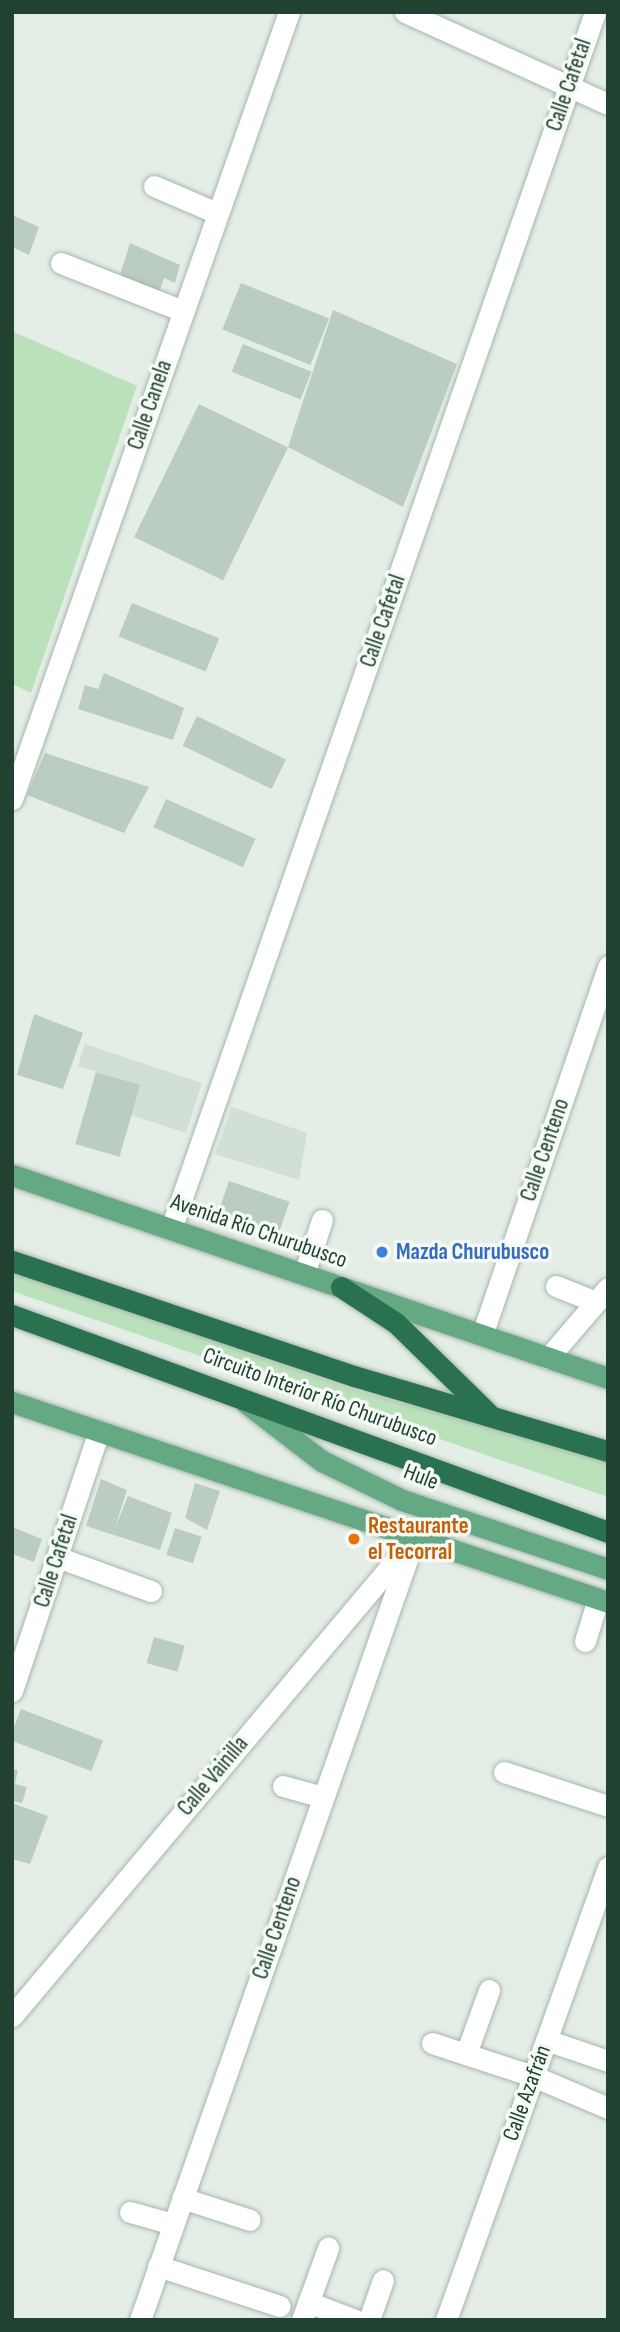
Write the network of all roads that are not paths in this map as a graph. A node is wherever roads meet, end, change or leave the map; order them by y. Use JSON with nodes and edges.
{"nodes":[{"id":1,"x":289,"y":12,"type":"edge"},
{"id":2,"x":405,"y":12,"type":"edge"},
{"id":3,"x":595,"y":12,"type":"edge"},
{"id":4,"x":569,"y":87,"type":"junction"},
{"id":5,"x":608,"y":104,"type":"edge"},
{"id":6,"x":154,"y":186,"type":"dead end"},
{"id":7,"x":217,"y":213,"type":"junction"},
{"id":8,"x":61,"y":262,"type":"dead end"},
{"id":9,"x":183,"y":311,"type":"junction"},
{"id":10,"x":12,"y":799,"type":"edge"},
{"id":11,"x":608,"y":966,"type":"edge"},
{"id":12,"x":12,"y":1175,"type":"edge"},
{"id":13,"x":322,"y":1220,"type":"dead end"},
{"id":14,"x":171,"y":1229,"type":"junction"},
{"id":15,"x":12,"y":1261,"type":"edge"},
{"id":16,"x":304,"y":1274,"type":"junction"},
{"id":17,"x":556,"y":1286,"type":"dead end"},
{"id":18,"x":341,"y":1287,"type":"junction"},
{"id":19,"x":602,"y":1295,"type":"edge"},
{"id":20,"x":12,"y":1315,"type":"edge"},
{"id":21,"x":482,"y":1335,"type":"junction"},
{"id":22,"x":548,"y":1358,"type":"junction"},
{"id":23,"x":608,"y":1378,"type":"edge"},
{"id":24,"x":236,"y":1394,"type":"junction"},
{"id":25,"x":12,"y":1402,"type":"edge"},
{"id":26,"x":490,"y":1415,"type":"junction"},
{"id":27,"x":99,"y":1431,"type":"junction"},
{"id":28,"x":608,"y":1451,"type":"edge"},
{"id":29,"x":608,"y":1531,"type":"edge"},
{"id":30,"x":415,"y":1537,"type":"junction"},
{"id":31,"x":57,"y":1557,"type":"junction"},
{"id":32,"x":608,"y":1569,"type":"edge"},
{"id":33,"x":151,"y":1591,"type":"dead end"},
{"id":34,"x":603,"y":1601,"type":"edge"},
{"id":35,"x":584,"y":1641,"type":"dead end"},
{"id":36,"x":12,"y":1690,"type":"edge"},
{"id":37,"x":505,"y":1772,"type":"dead end"},
{"id":38,"x":283,"y":1786,"type":"dead end"},
{"id":39,"x":323,"y":1797,"type":"junction"},
{"id":40,"x":608,"y":1806,"type":"edge"},
{"id":41,"x":608,"y":1867,"type":"edge"},
{"id":42,"x":489,"y":1990,"type":"dead end"},
{"id":43,"x":12,"y":2016,"type":"edge"},
{"id":44,"x":546,"y":2040,"type":"junction"},
{"id":45,"x":432,"y":2043,"type":"dead end"},
{"id":46,"x":466,"y":2054,"type":"junction"},
{"id":47,"x":608,"y":2061,"type":"edge"},
{"id":48,"x":533,"y":2076,"type":"junction"},
{"id":49,"x":608,"y":2108,"type":"edge"},
{"id":50,"x":182,"y":2198,"type":"junction"},
{"id":51,"x":130,"y":2212,"type":"dead end"},
{"id":52,"x":250,"y":2220,"type":"dead end"},
{"id":53,"x":173,"y":2224,"type":"junction"},
{"id":54,"x":328,"y":2248,"type":"dead end"},
{"id":55,"x":158,"y":2266,"type":"junction"},
{"id":56,"x":383,"y":2280,"type":"dead end"},
{"id":57,"x":280,"y":2306,"type":"dead end"},
{"id":58,"x":305,"y":2311,"type":"edge"},
{"id":59,"x":140,"y":2320,"type":"edge"},
{"id":60,"x":355,"y":2320,"type":"edge"},
{"id":61,"x":369,"y":2320,"type":"edge"},
{"id":62,"x":446,"y":2320,"type":"edge"}],
"edges":[{"from":1,"to":7,"type":"street","name":"Calle Canela"},
{"from":2,"to":4,"type":"street"},
{"from":3,"to":4,"type":"street","name":"Calle Cafetal"},
{"from":4,"to":5,"type":"street"},
{"from":4,"to":14,"type":"street","name":"Calle Cafetal"},
{"from":6,"to":7,"type":"street"},
{"from":7,"to":9,"type":"street","name":"Calle Canela"},
{"from":8,"to":9,"type":"street"},
{"from":9,"to":10,"type":"street","name":"Calle Canela"},
{"from":11,"to":21,"type":"street","name":"Calle Centeno"},
{"from":12,"to":14,"type":"main road","name":"Avenida Río Churubusco"},
{"from":13,"to":16,"type":"street"},
{"from":14,"to":16,"type":"main road","name":"Avenida Río Churubusco"},
{"from":15,"to":26,"type":"highway","name":"Circuito Interior Río Churubusco"},
{"from":16,"to":18,"type":"main road","name":"Avenida Río Churubusco"},
{"from":17,"to":19,"type":"street"},
{"from":18,"to":21,"type":"main road","name":"Avenida Río Churubusco"},
{"from":18,"to":26,"type":"highway"},
{"from":19,"to":22,"type":"street"},
{"from":20,"to":24,"type":"highway","name":"Circuito Interior Río Churubusco"},
{"from":21,"to":22,"type":"main road","name":"Avenida Río Churubusco"},
{"from":22,"to":23,"type":"main road","name":"Avenida Río Churubusco"},
{"from":24,"to":29,"type":"highway","name":"Circuito Interior Río Churubusco"},
{"from":24,"to":32,"type":"main road","name":"Hule"},
{"from":25,"to":27,"type":"main road"},
{"from":26,"to":28,"type":"highway","name":"Circuito Interior Río Churubusco"},
{"from":27,"to":30,"type":"main road"},
{"from":27,"to":31,"type":"street","name":"Calle Cafetal"},
{"from":30,"to":34,"type":"main road"},
{"from":30,"to":39,"type":"street","name":"Calle Centeno"},
{"from":30,"to":43,"type":"street","name":"Calle Vainilla"},
{"from":31,"to":33,"type":"street"},
{"from":31,"to":36,"type":"street","name":"Calle Cafetal"},
{"from":34,"to":35,"type":"street"},
{"from":37,"to":40,"type":"street"},
{"from":38,"to":39,"type":"street"},
{"from":39,"to":50,"type":"street","name":"Calle Centeno"},
{"from":41,"to":44,"type":"street","name":"Calle Azafrán"},
{"from":42,"to":46,"type":"street"},
{"from":44,"to":47,"type":"street"},
{"from":44,"to":48,"type":"street","name":"Calle Azafrán"},
{"from":45,"to":46,"type":"street"},
{"from":46,"to":48,"type":"street"},
{"from":48,"to":49,"type":"street"},
{"from":48,"to":62,"type":"street","name":"Calle Azafrán"},
{"from":50,"to":52,"type":"street"},
{"from":50,"to":53,"type":"street","name":"Calle Centeno"},
{"from":51,"to":53,"type":"street"},
{"from":53,"to":55,"type":"street","name":"Calle Centeno"},
{"from":54,"to":58,"type":"street"},
{"from":55,"to":57,"type":"street"},
{"from":55,"to":59,"type":"street","name":"Calle Centeno"},
{"from":56,"to":61,"type":"street"},
{"from":58,"to":60,"type":"street"}]}
